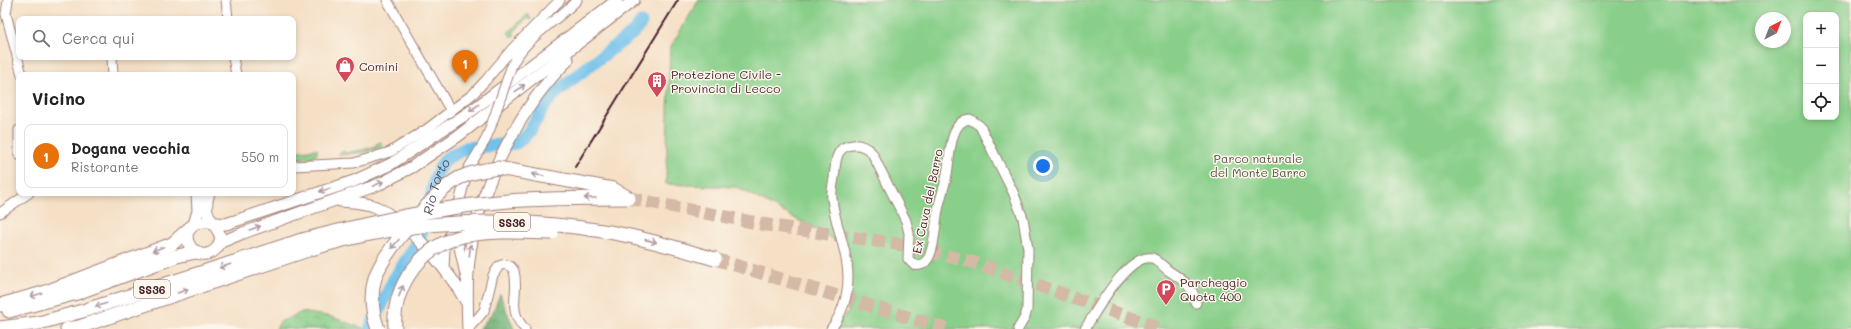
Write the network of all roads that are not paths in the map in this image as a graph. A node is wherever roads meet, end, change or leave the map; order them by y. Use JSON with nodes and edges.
{"nodes":[{"id":1,"x":8,"y":0,"type":"edge"},
{"id":2,"x":226,"y":0,"type":"edge"},
{"id":3,"x":387,"y":0,"type":"edge"},
{"id":4,"x":560,"y":0,"type":"edge"},
{"id":5,"x":577,"y":0,"type":"edge"},
{"id":6,"x":608,"y":0,"type":"edge"},
{"id":7,"x":617,"y":0,"type":"edge"},
{"id":8,"x":634,"y":0,"type":"edge"},
{"id":9,"x":228,"y":16,"type":"edge"},
{"id":10,"x":564,"y":39,"type":"junction"},
{"id":11,"x":581,"y":42,"type":"junction"},
{"id":12,"x":16,"y":52,"type":"edge"},
{"id":13,"x":18,"y":60,"type":"edge"},
{"id":14,"x":112,"y":60,"type":"edge"},
{"id":15,"x":234,"y":60,"type":"edge"},
{"id":16,"x":21,"y":72,"type":"edge"},
{"id":17,"x":113,"y":72,"type":"edge"},
{"id":18,"x":236,"y":72,"type":"edge"},
{"id":19,"x":451,"y":111,"type":"junction"},
{"id":20,"x":296,"y":166,"type":"edge"},
{"id":21,"x":25,"y":196,"type":"edge"},
{"id":22,"x":196,"y":196,"type":"edge"},
{"id":23,"x":208,"y":196,"type":"edge"},
{"id":24,"x":336,"y":200,"type":"junction"},
{"id":25,"x":0,"y":213,"type":"edge"},
{"id":26,"x":455,"y":218,"type":"junction"},
{"id":27,"x":211,"y":223,"type":"junction"},
{"id":28,"x":192,"y":226,"type":"junction"},
{"id":29,"x":631,"y":236,"type":"junction"},
{"id":30,"x":220,"y":244,"type":"junction"},
{"id":31,"x":196,"y":252,"type":"junction"},
{"id":32,"x":715,"y":258,"type":"tunnel mouth"},
{"id":33,"x":441,"y":264,"type":"junction"},
{"id":34,"x":468,"y":286,"type":"junction"},
{"id":35,"x":468,"y":303,"type":"junction"},
{"id":36,"x":1196,"y":303,"type":"dead end"},
{"id":37,"x":0,"y":305,"type":"edge"},
{"id":38,"x":0,"y":313,"type":"edge"},
{"id":39,"x":0,"y":328,"type":"edge"},
{"id":40,"x":67,"y":329,"type":"edge"},
{"id":41,"x":378,"y":329,"type":"edge"},
{"id":42,"x":395,"y":329,"type":"edge"},
{"id":43,"x":468,"y":329,"type":"edge"},
{"id":44,"x":525,"y":329,"type":"edge"},
{"id":45,"x":831,"y":329,"type":"edge"},
{"id":46,"x":1018,"y":329,"type":"edge"},
{"id":47,"x":1085,"y":329,"type":"edge"}],
"edges":[{"from":1,"to":12,"type":"street"},
{"from":2,"to":9,"type":"street"},
{"from":3,"to":19,"type":"street"},
{"from":4,"to":19,"type":"street"},
{"from":5,"to":26,"type":"street","bridge":true},
{"from":6,"to":10,"type":"main road"},
{"from":7,"to":10,"type":"main road"},
{"from":8,"to":11,"type":"main road"},
{"from":10,"to":27,"type":"main road","one_way":true},
{"from":24,"to":11,"type":"main road","one_way":true},
{"from":34,"to":11,"type":"main road","one_way":true},
{"from":13,"to":16,"type":"street"},
{"from":14,"to":17,"type":"street"},
{"from":15,"to":18,"type":"street"},
{"from":19,"to":20,"type":"street"},
{"from":21,"to":25,"type":"street"},
{"from":22,"to":28,"type":"main road"},
{"from":23,"to":27,"type":"main road"},
{"from":30,"to":24,"type":"main road","one_way":true},
{"from":24,"to":33,"type":"main road","bridge":true},
{"from":26,"to":33,"type":"street"},
{"from":26,"to":34,"type":"street"},
{"from":27,"to":28,"type":"main road"},
{"from":27,"to":30,"type":"main road"},
{"from":28,"to":31,"type":"main road"},
{"from":28,"to":37,"type":"highway","one_way":true},
{"from":29,"to":32,"type":"highway","number":"SS36","one_way":true,"bridge":true},
{"from":40,"to":29,"type":"highway","number":"SS36","one_way":true,"bridge":true},
{"from":42,"to":29,"type":"highway","number":"SS36","one_way":true,"bridge":true},
{"from":30,"to":31,"type":"main road"},
{"from":31,"to":38,"type":"highway","number":"SS36"},
{"from":33,"to":35,"type":"main road"},
{"from":34,"to":35,"type":"main road"},
{"from":35,"to":43,"type":"main road"},
{"from":36,"to":47,"type":"street"},
{"from":39,"to":41,"type":"highway","number":"SS36","bridge":true},
{"from":43,"to":44,"type":"street"},
{"from":45,"to":46,"type":"street","name":"Ex Cava del Barro"}]}
